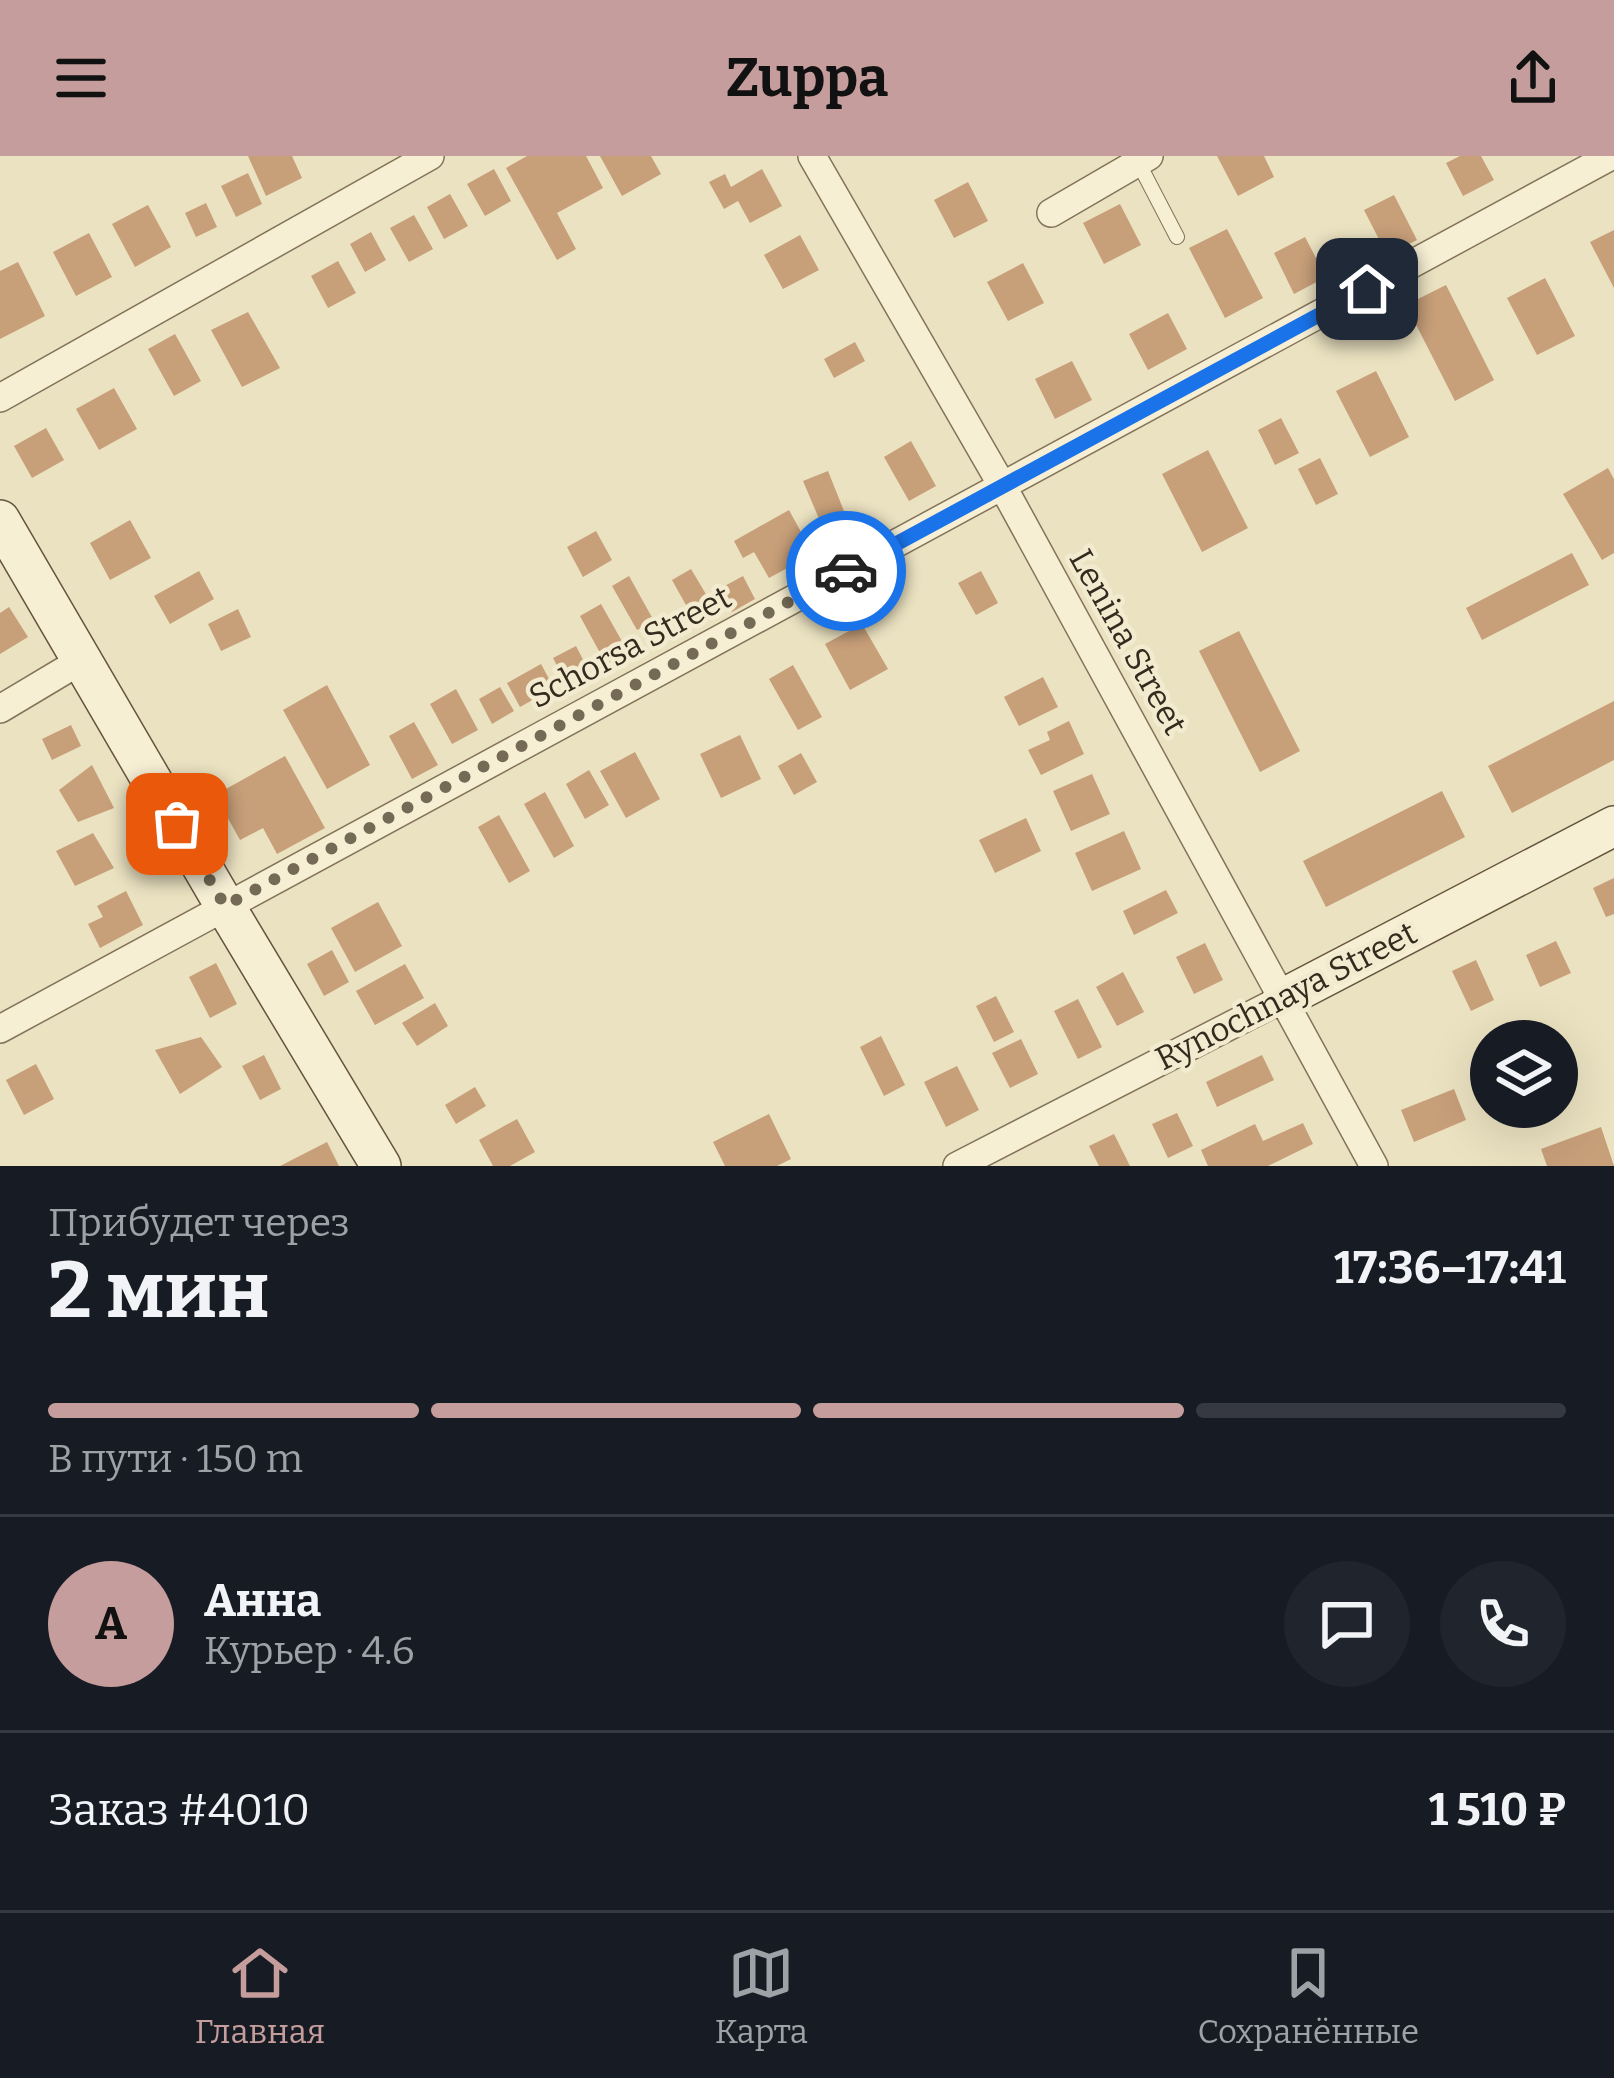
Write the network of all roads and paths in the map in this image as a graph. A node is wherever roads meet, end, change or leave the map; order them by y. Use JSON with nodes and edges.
{"nodes":[{"id":1,"x":430,"y":156,"type":"edge"},
{"id":2,"x":812,"y":156,"type":"edge"},
{"id":3,"x":1610,"y":156,"type":"edge"},
{"id":4,"x":1144,"y":159,"type":"edge"},
{"id":5,"x":1051,"y":213,"type":"dead end"},
{"id":6,"x":1177,"y":237,"type":"dead end"},
{"id":7,"x":0,"y":398,"type":"edge"},
{"id":8,"x":1003,"y":488,"type":"junction"},
{"id":9,"x":0,"y":520,"type":"edge"},
{"id":10,"x":82,"y":660,"type":"junction"},
{"id":11,"x":0,"y":709,"type":"edge"},
{"id":12,"x":1614,"y":826,"type":"edge"},
{"id":13,"x":225,"y":906,"type":"junction"},
{"id":14,"x":1282,"y":999,"type":"junction"},
{"id":15,"x":0,"y":1029,"type":"edge"},
{"id":16,"x":381,"y":1166,"type":"edge"},
{"id":17,"x":957,"y":1166,"type":"edge"},
{"id":18,"x":1374,"y":1166,"type":"edge"}],
"edges":[{"from":1,"to":7,"type":"street"},
{"from":2,"to":8,"type":"street","name":"Lenina Street"},
{"from":3,"to":8,"type":"street","name":"Schorsa Street"},
{"from":4,"to":5,"type":"street"},
{"from":4,"to":6,"type":"lane"},
{"from":8,"to":13,"type":"street","name":"Schorsa Street"},
{"from":8,"to":14,"type":"street","name":"Lenina Street"},
{"from":9,"to":10,"type":"street"},
{"from":10,"to":11,"type":"street"},
{"from":10,"to":13,"type":"street"},
{"from":12,"to":14,"type":"street","name":"Rynochnaya Street"},
{"from":13,"to":15,"type":"street","name":"Schorsa Street"},
{"from":13,"to":16,"type":"street"},
{"from":14,"to":17,"type":"street","name":"Rynochnaya Street"},
{"from":14,"to":18,"type":"street","name":"Lenina Street"}]}
